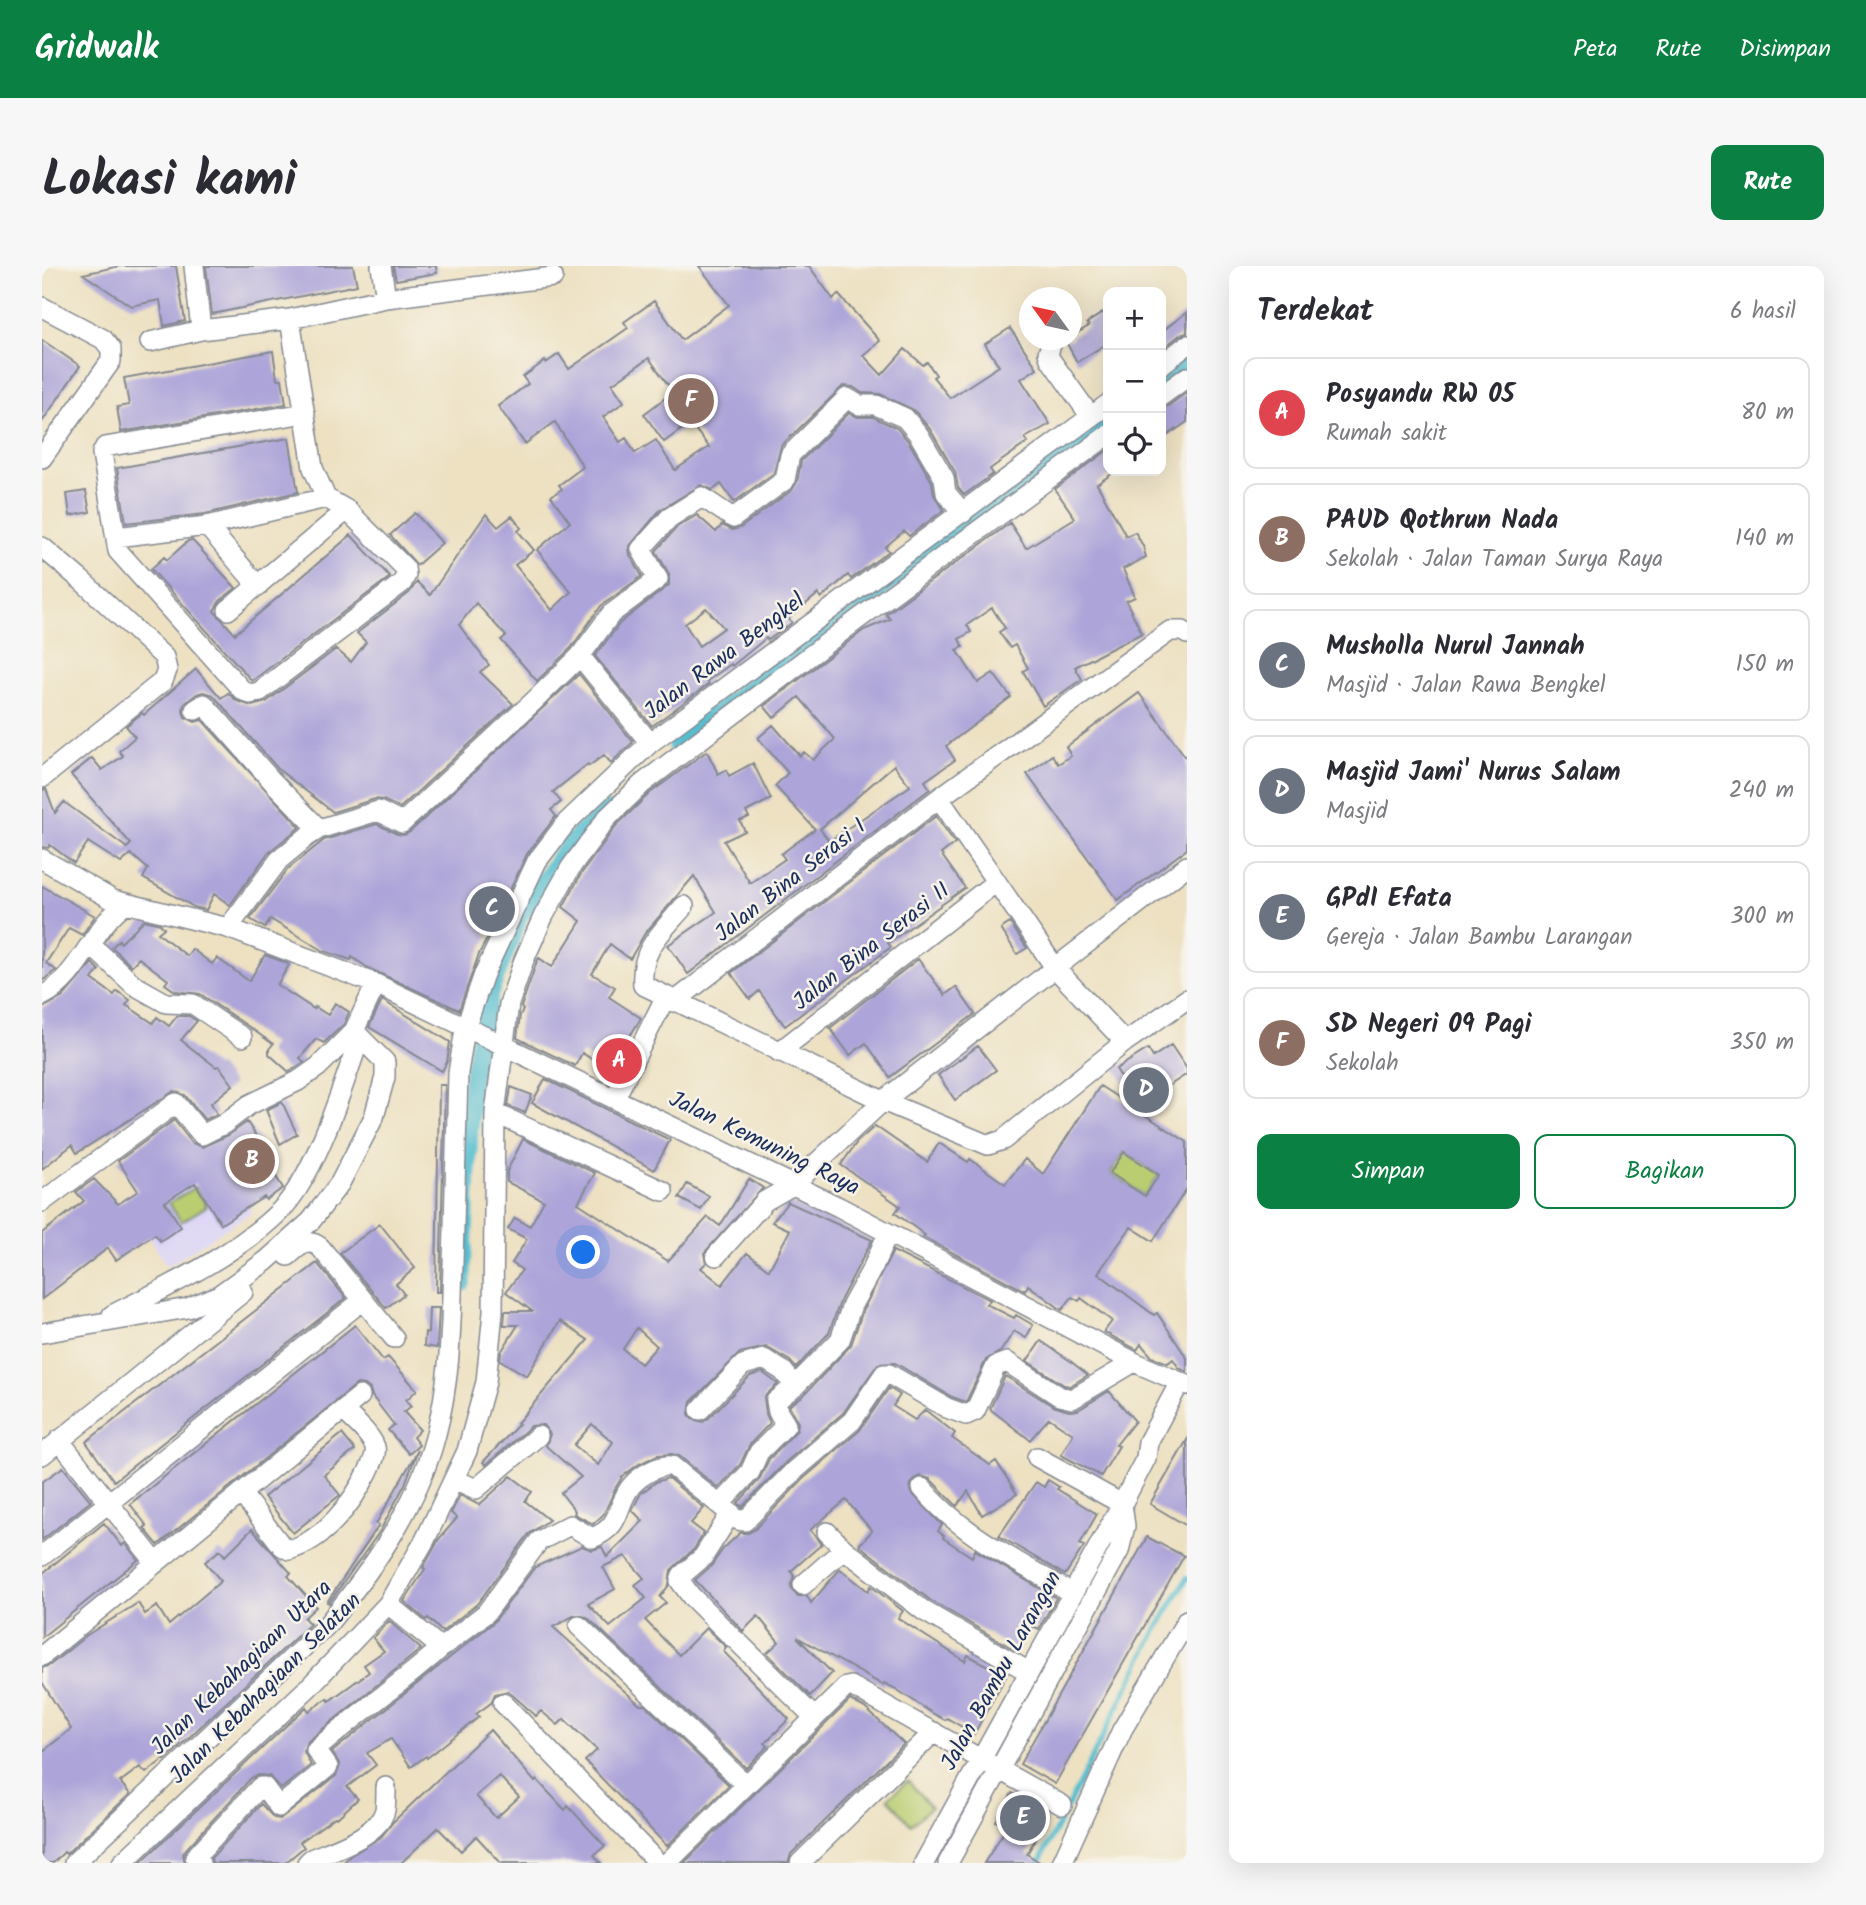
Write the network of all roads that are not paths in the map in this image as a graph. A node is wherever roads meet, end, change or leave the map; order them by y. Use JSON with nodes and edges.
{"nodes":[{"id":1,"x":194,"y":266,"type":"edge"},
{"id":2,"x":381,"y":266,"type":"edge"},
{"id":3,"x":553,"y":277,"type":"dead end"},
{"id":4,"x":386,"y":298,"type":"junction"},
{"id":5,"x":42,"y":307,"type":"edge"},
{"id":6,"x":290,"y":319,"type":"junction"},
{"id":7,"x":201,"y":330,"type":"junction"},
{"id":8,"x":150,"y":342,"type":"dead end"},
{"id":9,"x":1187,"y":345,"type":"edge"},
{"id":10,"x":1049,"y":350,"type":"edge"},
{"id":11,"x":1166,"y":361,"type":"edge"},
{"id":12,"x":1187,"y":377,"type":"edge"},
{"id":13,"x":1166,"y":392,"type":"edge"},
{"id":14,"x":1103,"y":408,"type":"edge"},
{"id":15,"x":305,"y":413,"type":"junction"},
{"id":16,"x":1091,"y":417,"type":"junction"},
{"id":17,"x":1103,"y":438,"type":"edge"},
{"id":18,"x":42,"y":458,"type":"edge"},
{"id":19,"x":326,"y":498,"type":"junction"},
{"id":20,"x":347,"y":510,"type":"junction"},
{"id":21,"x":963,"y":513,"type":"junction"},
{"id":22,"x":207,"y":526,"type":"junction"},
{"id":23,"x":116,"y":537,"type":"junction"},
{"id":24,"x":42,"y":547,"type":"edge"},
{"id":25,"x":258,"y":586,"type":"junction"},
{"id":26,"x":228,"y":610,"type":"dead end"},
{"id":27,"x":850,"y":610,"type":"junction"},
{"id":28,"x":1187,"y":634,"type":"edge"},
{"id":29,"x":580,"y":656,"type":"junction"},
{"id":30,"x":195,"y":710,"type":"dead end"},
{"id":31,"x":650,"y":743,"type":"junction"},
{"id":32,"x":42,"y":778,"type":"edge"},
{"id":33,"x":939,"y":798,"type":"junction"},
{"id":34,"x":318,"y":829,"type":"junction"},
{"id":35,"x":42,"y":859,"type":"edge"},
{"id":36,"x":1187,"y":866,"type":"edge"},
{"id":37,"x":996,"y":882,"type":"junction"},
{"id":38,"x":114,"y":900,"type":"junction"},
{"id":39,"x":684,"y":906,"type":"dead end"},
{"id":40,"x":228,"y":928,"type":"junction"},
{"id":41,"x":91,"y":945,"type":"junction"},
{"id":42,"x":1056,"y":969,"type":"junction"},
{"id":43,"x":376,"y":985,"type":"junction"},
{"id":44,"x":42,"y":996,"type":"edge"},
{"id":45,"x":1187,"y":999,"type":"edge"},
{"id":46,"x":670,"y":1000,"type":"junction"},
{"id":47,"x":468,"y":1030,"type":"junction"},
{"id":48,"x":357,"y":1034,"type":"junction"},
{"id":49,"x":242,"y":1037,"type":"dead end"},
{"id":50,"x":1125,"y":1042,"type":"junction"},
{"id":51,"x":498,"y":1043,"type":"junction"},
{"id":52,"x":779,"y":1052,"type":"junction"},
{"id":53,"x":615,"y":1098,"type":"junction"},
{"id":54,"x":883,"y":1101,"type":"junction"},
{"id":55,"x":495,"y":1113,"type":"junction"},
{"id":56,"x":793,"y":1185,"type":"junction"},
{"id":57,"x":663,"y":1191,"type":"dead end"},
{"id":58,"x":42,"y":1202,"type":"edge"},
{"id":59,"x":888,"y":1233,"type":"junction"},
{"id":60,"x":716,"y":1256,"type":"dead end"},
{"id":61,"x":363,"y":1300,"type":"junction"},
{"id":62,"x":92,"y":1326,"type":"junction"},
{"id":63,"x":42,"y":1333,"type":"edge"},
{"id":64,"x":394,"y":1338,"type":"dead end"},
{"id":65,"x":1133,"y":1362,"type":"junction"},
{"id":66,"x":1183,"y":1384,"type":"edge"},
{"id":67,"x":795,"y":1386,"type":"junction"},
{"id":68,"x":360,"y":1396,"type":"dead end"},
{"id":69,"x":343,"y":1410,"type":"junction"},
{"id":70,"x":700,"y":1410,"type":"dead end"},
{"id":71,"x":538,"y":1436,"type":"dead end"},
{"id":72,"x":60,"y":1440,"type":"junction"},
{"id":73,"x":42,"y":1455,"type":"edge"},
{"id":74,"x":1037,"y":1457,"type":"dead end"},
{"id":75,"x":454,"y":1479,"type":"junction"},
{"id":76,"x":922,"y":1488,"type":"dead end"},
{"id":77,"x":241,"y":1493,"type":"junction"},
{"id":78,"x":108,"y":1503,"type":"junction"},
{"id":79,"x":1122,"y":1504,"type":"junction"},
{"id":80,"x":725,"y":1509,"type":"junction"},
{"id":81,"x":827,"y":1532,"type":"dead end"},
{"id":82,"x":844,"y":1549,"type":"junction"},
{"id":83,"x":42,"y":1556,"type":"edge"},
{"id":84,"x":156,"y":1563,"type":"junction"},
{"id":85,"x":803,"y":1585,"type":"dead end"},
{"id":86,"x":1073,"y":1594,"type":"junction"},
{"id":87,"x":387,"y":1604,"type":"junction"},
{"id":88,"x":1187,"y":1620,"type":"edge"},
{"id":89,"x":579,"y":1626,"type":"dead end"},
{"id":90,"x":441,"y":1648,"type":"junction"},
{"id":91,"x":42,"y":1656,"type":"edge"},
{"id":92,"x":286,"y":1666,"type":"junction"},
{"id":93,"x":1029,"y":1672,"type":"junction"},
{"id":94,"x":307,"y":1686,"type":"junction"},
{"id":95,"x":503,"y":1703,"type":"dead end"},
{"id":96,"x":814,"y":1717,"type":"junction"},
{"id":97,"x":934,"y":1732,"type":"junction"},
{"id":98,"x":981,"y":1758,"type":"junction"},
{"id":99,"x":1000,"y":1769,"type":"junction"},
{"id":100,"x":746,"y":1785,"type":"junction"},
{"id":101,"x":386,"y":1787,"type":"dead end"},
{"id":102,"x":1062,"y":1805,"type":"dead end"},
{"id":103,"x":74,"y":1863,"type":"edge"},
{"id":104,"x":122,"y":1863,"type":"edge"},
{"id":105,"x":200,"y":1863,"type":"edge"},
{"id":106,"x":307,"y":1863,"type":"edge"},
{"id":107,"x":658,"y":1863,"type":"edge"},
{"id":108,"x":667,"y":1863,"type":"edge"},
{"id":109,"x":800,"y":1863,"type":"edge"},
{"id":110,"x":924,"y":1863,"type":"edge"},
{"id":111,"x":948,"y":1863,"type":"edge"},
{"id":112,"x":1062,"y":1863,"type":"edge"}],
"edges":[{"from":1,"to":7,"type":"street"},
{"from":2,"to":4,"type":"street"},
{"from":3,"to":4,"type":"street"},
{"from":4,"to":6,"type":"street"},
{"from":5,"to":18,"type":"street"},
{"from":6,"to":7,"type":"street"},
{"from":6,"to":15,"type":"street"},
{"from":7,"to":8,"type":"street"},
{"from":9,"to":11,"type":"street"},
{"from":10,"to":16,"type":"street"},
{"from":12,"to":13,"type":"street"},
{"from":14,"to":16,"type":"street","name":"Jalan Rawa Bengkel"},
{"from":15,"to":19,"type":"street"},
{"from":15,"to":23,"type":"street"},
{"from":16,"to":21,"type":"street","name":"Jalan Rawa Bengkel"},
{"from":17,"to":27,"type":"street","name":"Jalan Rawa Bengkel"},
{"from":19,"to":20,"type":"street"},
{"from":19,"to":22,"type":"street"},
{"from":20,"to":23,"type":"street"},
{"from":20,"to":25,"type":"street"},
{"from":21,"to":27,"type":"street","name":"Jalan Rawa Bengkel"},
{"from":21,"to":29,"type":"street"},
{"from":22,"to":23,"type":"street"},
{"from":22,"to":25,"type":"street"},
{"from":24,"to":32,"type":"street"},
{"from":25,"to":26,"type":"street"},
{"from":27,"to":31,"type":"street","name":"Jalan Rawa Bengkel"},
{"from":27,"to":51,"type":"street","name":"Jalan Rawa Bengkel"},
{"from":28,"to":33,"type":"street","name":"Jalan Bina Serasi I"},
{"from":29,"to":31,"type":"street"},
{"from":29,"to":34,"type":"street"},
{"from":30,"to":34,"type":"street"},
{"from":31,"to":47,"type":"street","name":"Jalan Rawa Bengkel"},
{"from":33,"to":37,"type":"street"},
{"from":33,"to":46,"type":"street","name":"Jalan Bina Serasi I"},
{"from":34,"to":40,"type":"street"},
{"from":35,"to":38,"type":"street"},
{"from":36,"to":42,"type":"street"},
{"from":37,"to":42,"type":"street"},
{"from":37,"to":52,"type":"street","name":"Jalan Bina Serasi II"},
{"from":38,"to":40,"type":"street","name":"Jalan Kemuning Raya"},
{"from":38,"to":41,"type":"street"},
{"from":39,"to":46,"type":"street"},
{"from":40,"to":43,"type":"street","name":"Jalan Kemuning Raya"},
{"from":41,"to":44,"type":"street"},
{"from":41,"to":49,"type":"street"},
{"from":42,"to":50,"type":"street"},
{"from":42,"to":54,"type":"street"},
{"from":43,"to":47,"type":"street","name":"Jalan Kemuning Raya"},
{"from":43,"to":48,"type":"street"},
{"from":45,"to":50,"type":"street"},
{"from":46,"to":52,"type":"street"},
{"from":46,"to":53,"type":"street"},
{"from":47,"to":51,"type":"street","name":"Jalan Kemuning Raya"},
{"from":47,"to":92,"type":"street","name":"Jalan Kebahagiaan Utara"},
{"from":48,"to":58,"type":"street"},
{"from":48,"to":62,"type":"street"},
{"from":48,"to":62,"type":"street"},
{"from":50,"to":54,"type":"street"},
{"from":51,"to":53,"type":"street","name":"Jalan Kemuning Raya"},
{"from":51,"to":55,"type":"street","name":"Jalan Kebahagiaan Selatan"},
{"from":52,"to":54,"type":"street"},
{"from":53,"to":56,"type":"street","name":"Jalan Kemuning Raya"},
{"from":54,"to":56,"type":"street"},
{"from":55,"to":57,"type":"street"},
{"from":55,"to":75,"type":"street","name":"Jalan Kebahagiaan Selatan"},
{"from":56,"to":59,"type":"street","name":"Jalan Kemuning Raya"},
{"from":56,"to":60,"type":"street"},
{"from":59,"to":65,"type":"street","name":"Jalan Kemuning Raya"},
{"from":59,"to":67,"type":"street"},
{"from":61,"to":64,"type":"street"},
{"from":61,"to":72,"type":"street"},
{"from":61,"to":78,"type":"street"},
{"from":62,"to":63,"type":"street"},
{"from":65,"to":66,"type":"street","name":"Jalan Kemuning Raya"},
{"from":65,"to":80,"type":"street"},
{"from":66,"to":79,"type":"street","name":"Jalan Bambu Larangan"},
{"from":67,"to":70,"type":"street"},
{"from":67,"to":80,"type":"street"},
{"from":68,"to":69,"type":"street"},
{"from":69,"to":77,"type":"street"},
{"from":69,"to":77,"type":"street"},
{"from":71,"to":75,"type":"street"},
{"from":72,"to":73,"type":"street"},
{"from":72,"to":78,"type":"street"},
{"from":74,"to":79,"type":"street"},
{"from":75,"to":87,"type":"street","name":"Jalan Kebahagiaan Selatan"},
{"from":76,"to":86,"type":"street"},
{"from":77,"to":84,"type":"street"},
{"from":78,"to":83,"type":"street"},
{"from":78,"to":84,"type":"street"},
{"from":79,"to":86,"type":"street","name":"Jalan Bambu Larangan"},
{"from":79,"to":99,"type":"street","name":"Jalan Bambu Larangan"},
{"from":80,"to":90,"type":"street"},
{"from":80,"to":96,"type":"street"},
{"from":81,"to":82,"type":"street"},
{"from":82,"to":85,"type":"street"},
{"from":82,"to":93,"type":"street"},
{"from":84,"to":91,"type":"street"},
{"from":86,"to":93,"type":"street","name":"Jalan Bambu Larangan"},
{"from":87,"to":90,"type":"street"},
{"from":87,"to":94,"type":"street","name":"Jalan Kebahagiaan Selatan"},
{"from":88,"to":112,"type":"street"},
{"from":89,"to":100,"type":"street"},
{"from":90,"to":105,"type":"street"},
{"from":92,"to":94,"type":"street"},
{"from":92,"to":103,"type":"street","name":"Jalan Kebahagiaan Utara"},
{"from":93,"to":98,"type":"street","name":"Jalan Bambu Larangan"},
{"from":94,"to":104,"type":"street","name":"Jalan Kebahagiaan Selatan"},
{"from":95,"to":107,"type":"street"},
{"from":96,"to":97,"type":"street"},
{"from":96,"to":100,"type":"street"},
{"from":97,"to":98,"type":"street"},
{"from":97,"to":109,"type":"street"},
{"from":98,"to":99,"type":"street"},
{"from":98,"to":110,"type":"street","name":"Jalan Bambu Larangan"},
{"from":99,"to":102,"type":"street"},
{"from":99,"to":111,"type":"street","name":"Jalan Bambu Larangan"},
{"from":100,"to":108,"type":"street"},
{"from":101,"to":106,"type":"street"}]}
